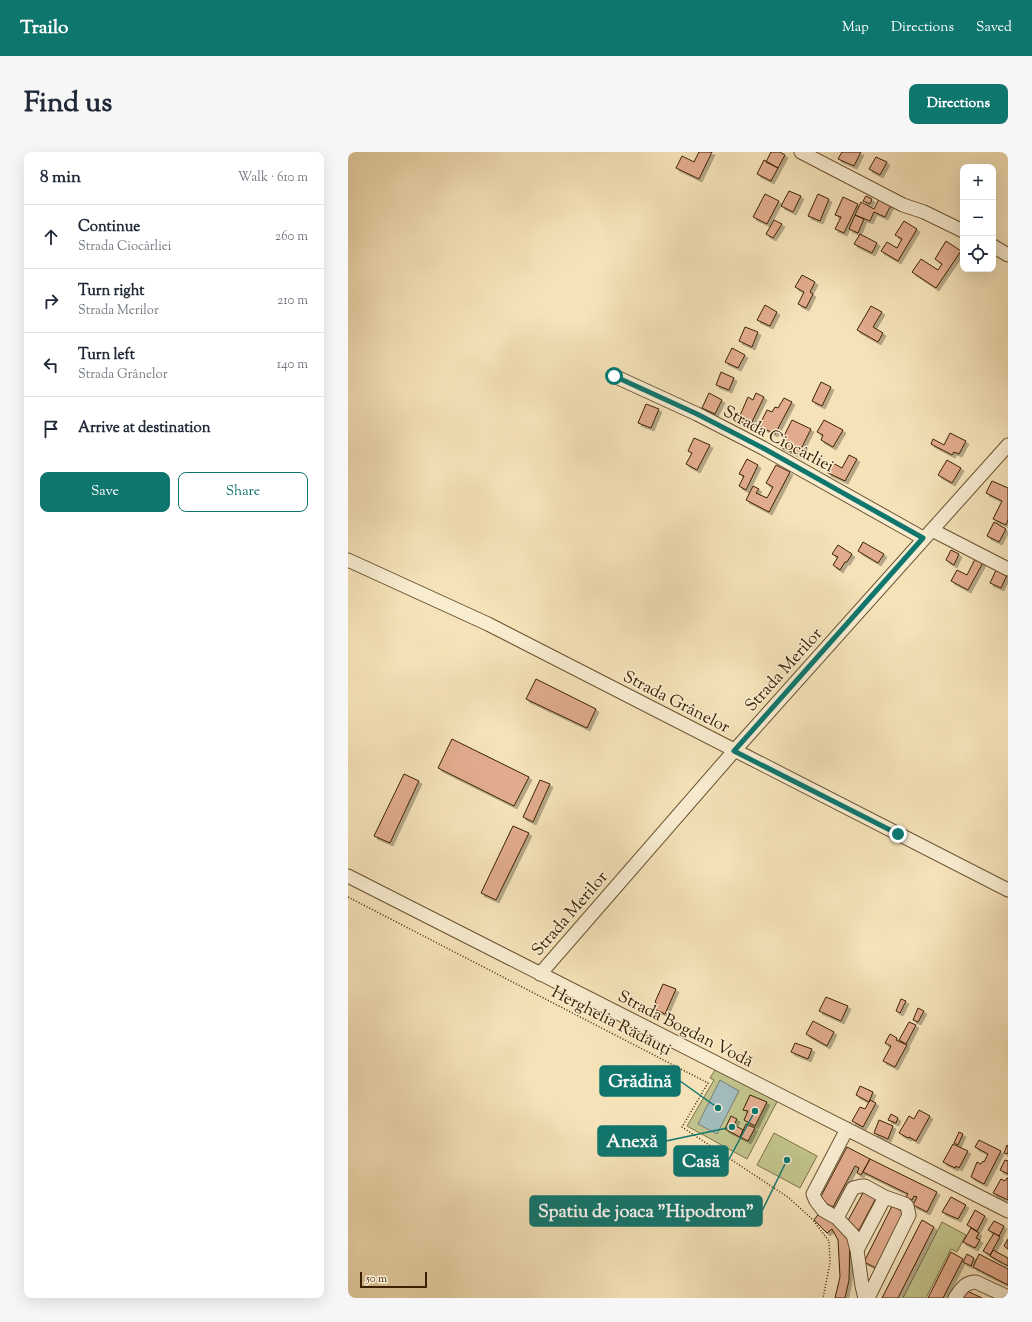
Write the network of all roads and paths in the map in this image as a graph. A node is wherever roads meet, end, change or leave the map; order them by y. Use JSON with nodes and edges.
{"nodes":[{"id":1,"x":801,"y":152,"type":"edge"},
{"id":2,"x":960,"y":230,"type":"edge"},
{"id":3,"x":996,"y":248,"type":"edge"},
{"id":4,"x":1008,"y":255,"type":"edge"},
{"id":5,"x":614,"y":376,"type":"dead end"},
{"id":6,"x":1008,"y":445,"type":"edge"},
{"id":7,"x":927,"y":534,"type":"junction"},
{"id":8,"x":348,"y":560,"type":"edge"},
{"id":9,"x":1008,"y":569,"type":"edge"},
{"id":10,"x":734,"y":751,"type":"junction"},
{"id":11,"x":348,"y":876,"type":"edge"},
{"id":12,"x":1008,"y":890,"type":"edge"},
{"id":13,"x":348,"y":896,"type":"edge"},
{"id":14,"x":540,"y":974,"type":"junction"},
{"id":15,"x":847,"y":1129,"type":"junction"},
{"id":16,"x":885,"y":1197,"type":"junction"},
{"id":17,"x":1008,"y":1211,"type":"edge"},
{"id":18,"x":837,"y":1218,"type":"junction"},
{"id":19,"x":857,"y":1250,"type":"junction"},
{"id":20,"x":1008,"y":1297,"type":"edge"},
{"id":21,"x":823,"y":1298,"type":"edge"},
{"id":22,"x":867,"y":1298,"type":"edge"},
{"id":23,"x":955,"y":1298,"type":"edge"}],
"edges":[{"from":1,"to":2,"type":"street"},
{"from":3,"to":4,"type":"street"},
{"from":5,"to":7,"type":"street","name":"Strada Ciocârliei"},
{"from":6,"to":7,"type":"street","name":"Strada Merilor"},
{"from":7,"to":9,"type":"street","name":"Strada Ciocârliei"},
{"from":7,"to":10,"type":"street","name":"Strada Merilor"},
{"from":8,"to":10,"type":"street","name":"Strada Grânelor"},
{"from":10,"to":12,"type":"street","name":"Strada Grânelor"},
{"from":10,"to":14,"type":"street","name":"Strada Merilor"},
{"from":11,"to":14,"type":"street","name":"Strada Bogdan Vodă"},
{"from":13,"to":21,"type":"path","name":"Herghelia Rădăuți"},
{"from":14,"to":15,"type":"street","name":"Strada Bogdan Vodă"},
{"from":15,"to":17,"type":"street","name":"Strada Bogdan Vodă"},
{"from":15,"to":18,"type":"street"},
{"from":16,"to":18,"type":"street"},
{"from":16,"to":19,"type":"street"},
{"from":16,"to":22,"type":"street"},
{"from":18,"to":19,"type":"street"},
{"from":19,"to":22,"type":"street"},
{"from":20,"to":23,"type":"street"}]}
